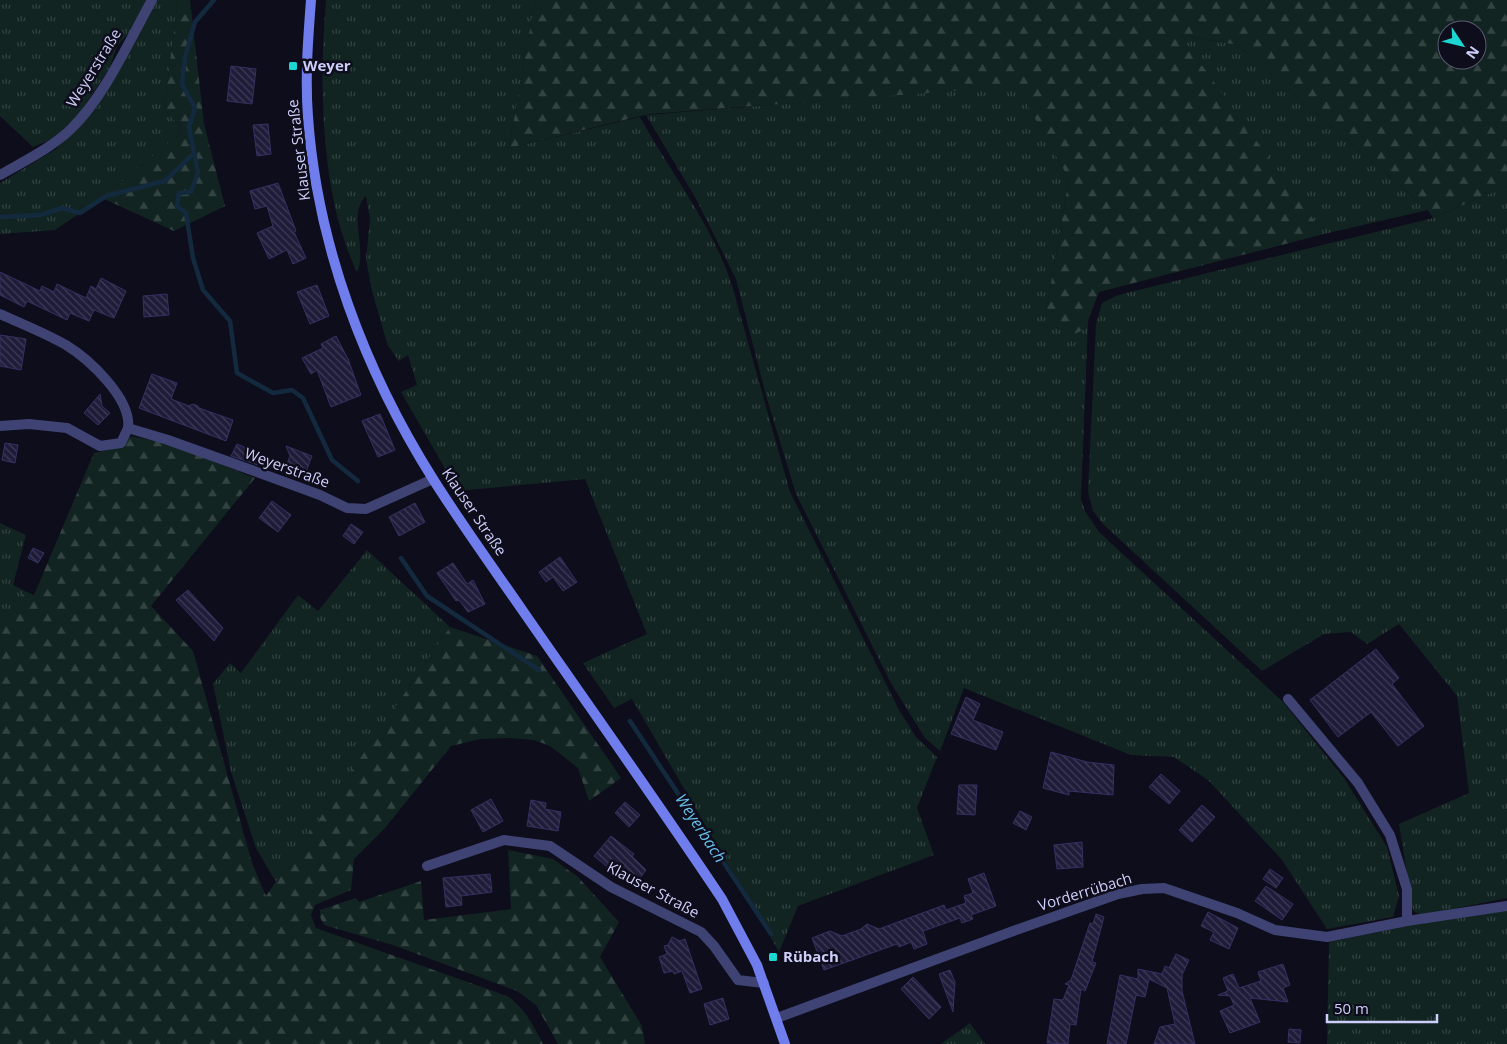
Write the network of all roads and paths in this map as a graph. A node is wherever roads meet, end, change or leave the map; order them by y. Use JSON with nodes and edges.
{"nodes":[{"id":1,"x":152,"y":0,"type":"edge"},
{"id":2,"x":312,"y":0,"type":"edge"},
{"id":3,"x":0,"y":175,"type":"edge"},
{"id":4,"x":0,"y":314,"type":"edge"},
{"id":5,"x":0,"y":426,"type":"edge"},
{"id":6,"x":128,"y":428,"type":"junction"},
{"id":7,"x":433,"y":479,"type":"junction"},
{"id":8,"x":1288,"y":699,"type":"dead end"},
{"id":9,"x":427,"y":866,"type":"dead end"},
{"id":10,"x":1507,"y":906,"type":"edge"},
{"id":11,"x":1407,"y":921,"type":"junction"},
{"id":12,"x":764,"y":983,"type":"junction"},
{"id":13,"x":777,"y":1018,"type":"junction"},
{"id":14,"x":785,"y":1044,"type":"edge"}],
"edges":[{"from":1,"to":3,"type":"street","name":"Weyerstraße"},
{"from":2,"to":7,"type":"main road","name":"Klauser Straße"},
{"from":4,"to":6,"type":"street"},
{"from":5,"to":6,"type":"street"},
{"from":6,"to":7,"type":"street","name":"Weyerstraße"},
{"from":7,"to":12,"type":"main road","name":"Klauser Straße"},
{"from":8,"to":11,"type":"street"},
{"from":9,"to":12,"type":"street","name":"Klauser Straße"},
{"from":10,"to":11,"type":"street","name":"Vorderrübach"},
{"from":11,"to":13,"type":"street","name":"Vorderrübach"},
{"from":12,"to":13,"type":"main road","name":"Klauser Straße"},
{"from":13,"to":14,"type":"main road","name":"Klauser Straße"}]}
